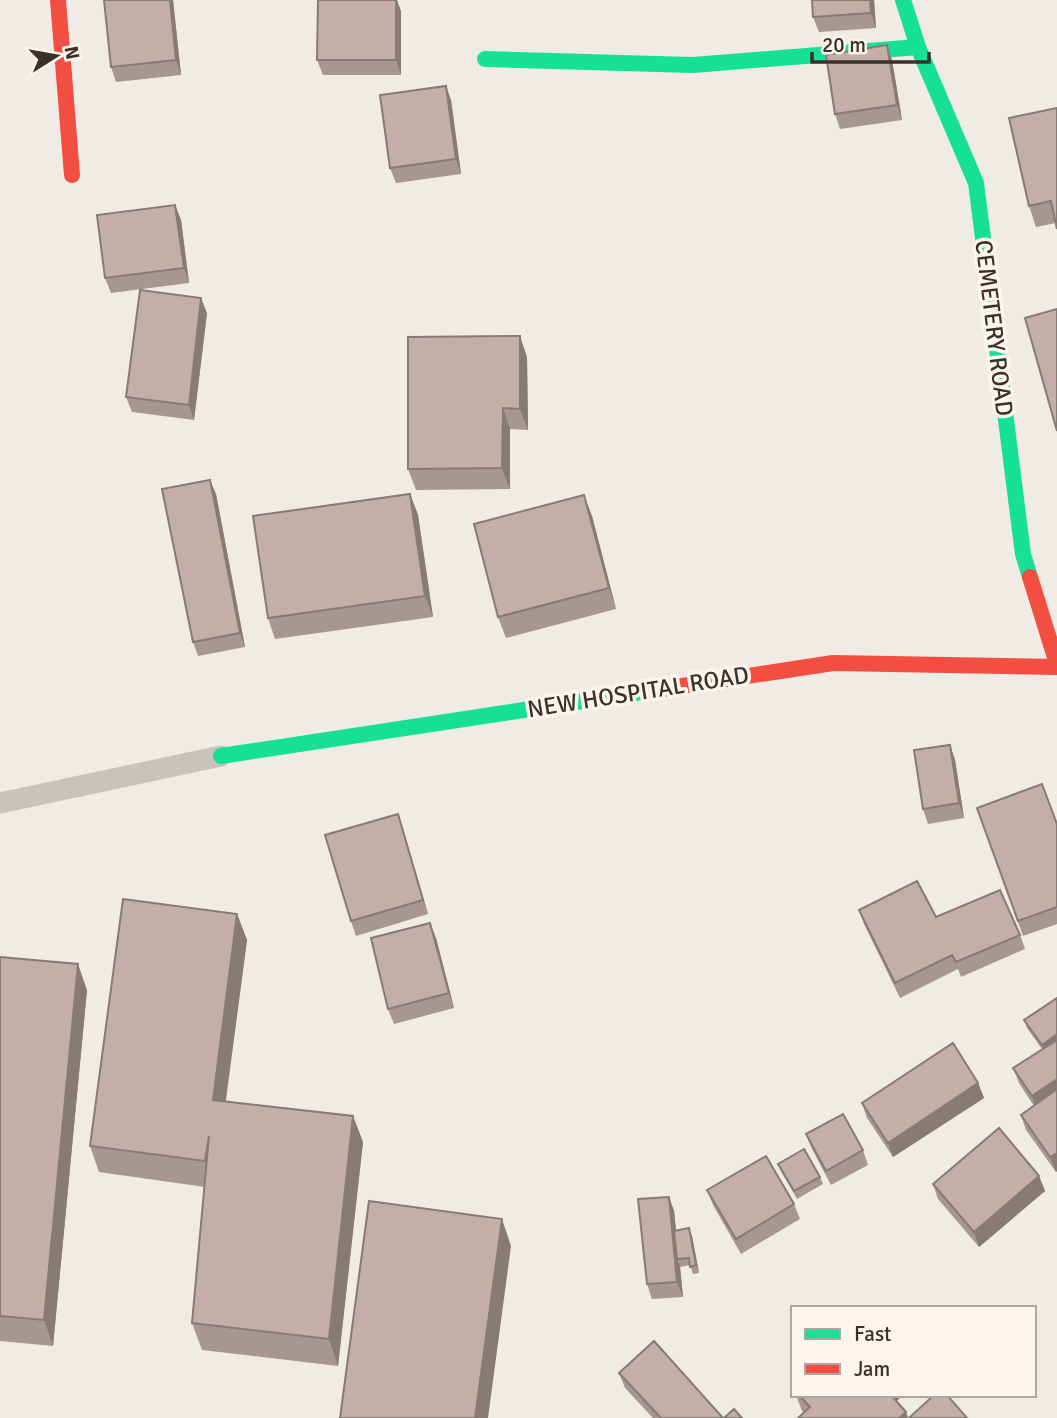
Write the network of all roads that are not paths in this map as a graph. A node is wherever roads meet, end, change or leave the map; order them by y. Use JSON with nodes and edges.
{"nodes":[{"id":1,"x":58,"y":0,"type":"edge"},
{"id":2,"x":903,"y":0,"type":"edge"},
{"id":3,"x":918,"y":47,"type":"junction"},
{"id":4,"x":485,"y":59,"type":"dead end"},
{"id":5,"x":72,"y":175,"type":"dead end"},
{"id":6,"x":1057,"y":666,"type":"edge"},
{"id":7,"x":221,"y":755,"type":"joint"},
{"id":8,"x":0,"y":803,"type":"edge"}],
"edges":[{"from":1,"to":5,"type":"street"},
{"from":2,"to":3,"type":"street","name":"CEMETERY ROAD"},
{"from":3,"to":4,"type":"street"},
{"from":3,"to":6,"type":"street","name":"CEMETERY ROAD"},
{"from":6,"to":7,"type":"street","name":"NEW HOSPITAL ROAD"},
{"from":7,"to":8,"type":"lane"}]}
